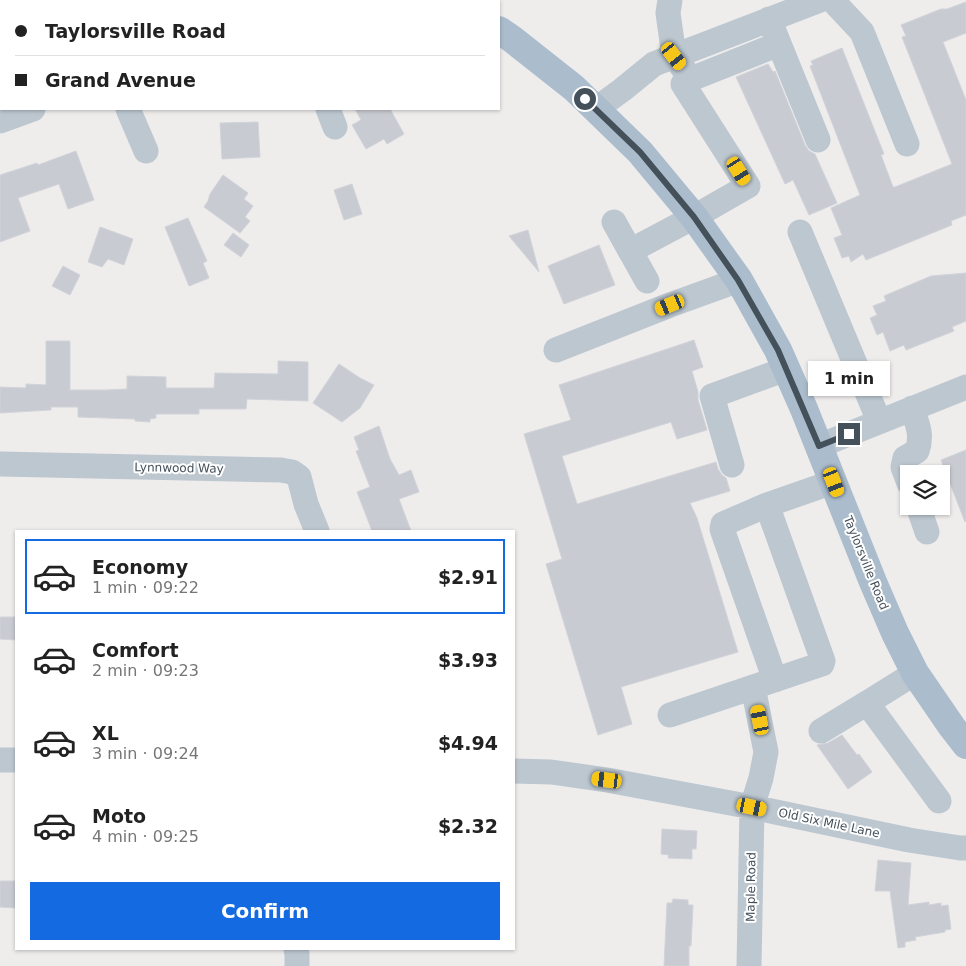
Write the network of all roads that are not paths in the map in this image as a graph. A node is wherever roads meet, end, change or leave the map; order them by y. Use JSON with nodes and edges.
{"nodes":[{"id":1,"x":670,"y":0,"type":"edge"},
{"id":2,"x":820,"y":0,"type":"edge"},
{"id":3,"x":832,"y":0,"type":"edge"},
{"id":4,"x":769,"y":20,"type":"junction"},
{"id":5,"x":500,"y":31,"type":"edge"},
{"id":6,"x":779,"y":44,"type":"junction"},
{"id":7,"x":674,"y":56,"type":"junction"},
{"id":8,"x":691,"y":79,"type":"junction"},
{"id":9,"x":596,"y":109,"type":"junction"},
{"id":10,"x":30,"y":110,"type":"edge"},
{"id":11,"x":128,"y":110,"type":"edge"},
{"id":12,"x":0,"y":121,"type":"edge"},
{"id":13,"x":818,"y":140,"type":"dead end"},
{"id":14,"x":907,"y":144,"type":"dead end"},
{"id":15,"x":146,"y":151,"type":"dead end"},
{"id":16,"x":694,"y":217,"type":"junction"},
{"id":17,"x":614,"y":222,"type":"dead end"},
{"id":18,"x":800,"y":232,"type":"dead end"},
{"id":19,"x":630,"y":251,"type":"junction"},
{"id":20,"x":738,"y":280,"type":"junction"},
{"id":21,"x":647,"y":282,"type":"dead end"},
{"id":22,"x":556,"y":350,"type":"dead end"},
{"id":23,"x":786,"y":369,"type":"junction"},
{"id":24,"x":966,"y":387,"type":"edge"},
{"id":25,"x":912,"y":408,"type":"junction"},
{"id":26,"x":879,"y":422,"type":"junction"},
{"id":27,"x":819,"y":446,"type":"junction"},
{"id":28,"x":0,"y":464,"type":"edge"},
{"id":29,"x":732,"y":465,"type":"dead end"},
{"id":30,"x":902,"y":465,"type":"edge"},
{"id":31,"x":834,"y":482,"type":"junction"},
{"id":32,"x":767,"y":505,"type":"junction"},
{"id":33,"x":921,"y":515,"type":"edge"},
{"id":34,"x":317,"y":530,"type":"edge"},
{"id":35,"x":928,"y":532,"type":"dead end"},
{"id":36,"x":915,"y":673,"type":"junction"},
{"id":37,"x":764,"y":684,"type":"junction"},
{"id":38,"x":868,"y":703,"type":"junction"},
{"id":39,"x":670,"y":715,"type":"dead end"},
{"id":40,"x":820,"y":731,"type":"dead end"},
{"id":41,"x":966,"y":745,"type":"edge"},
{"id":42,"x":0,"y":760,"type":"edge"},
{"id":43,"x":15,"y":760,"type":"edge"},
{"id":44,"x":515,"y":771,"type":"edge"},
{"id":45,"x":940,"y":800,"type":"dead end"},
{"id":46,"x":752,"y":807,"type":"junction"},
{"id":47,"x":966,"y":848,"type":"edge"},
{"id":48,"x":296,"y":950,"type":"edge"},
{"id":49,"x":297,"y":966,"type":"edge"},
{"id":50,"x":749,"y":966,"type":"edge"}],
"edges":[{"from":1,"to":7,"type":"street"},
{"from":2,"to":4,"type":"street"},
{"from":3,"to":14,"type":"street"},
{"from":4,"to":6,"type":"street"},
{"from":4,"to":7,"type":"street"},
{"from":5,"to":9,"type":"main road","name":"Taylorsville Road"},
{"from":6,"to":8,"type":"street"},
{"from":6,"to":13,"type":"street"},
{"from":7,"to":8,"type":"street"},
{"from":7,"to":9,"type":"street"},
{"from":8,"to":16,"type":"street"},
{"from":9,"to":16,"type":"main road","name":"Taylorsville Road"},
{"from":10,"to":12,"type":"street"},
{"from":11,"to":15,"type":"street"},
{"from":16,"to":19,"type":"street"},
{"from":16,"to":20,"type":"main road","name":"Taylorsville Road"},
{"from":17,"to":19,"type":"street"},
{"from":18,"to":26,"type":"street"},
{"from":19,"to":21,"type":"street"},
{"from":20,"to":22,"type":"street"},
{"from":20,"to":23,"type":"main road","name":"Taylorsville Road"},
{"from":23,"to":27,"type":"main road","name":"Taylorsville Road"},
{"from":23,"to":29,"type":"street"},
{"from":24,"to":25,"type":"street"},
{"from":25,"to":26,"type":"street"},
{"from":25,"to":30,"type":"street"},
{"from":26,"to":27,"type":"street"},
{"from":27,"to":31,"type":"main road","name":"Taylorsville Road"},
{"from":28,"to":34,"type":"street","name":"Lynnwood Way"},
{"from":31,"to":32,"type":"street"},
{"from":31,"to":36,"type":"main road","name":"Taylorsville Road"},
{"from":32,"to":37,"type":"street","name":"Maple Road"},
{"from":32,"to":37,"type":"street"},
{"from":33,"to":35,"type":"street"},
{"from":36,"to":38,"type":"street"},
{"from":36,"to":41,"type":"main road","name":"Taylorsville Road"},
{"from":37,"to":39,"type":"street"},
{"from":37,"to":46,"type":"street","name":"Maple Road"},
{"from":38,"to":40,"type":"street"},
{"from":38,"to":45,"type":"street"},
{"from":42,"to":43,"type":"street"},
{"from":44,"to":46,"type":"street","name":"Old Six Mile Lane"},
{"from":46,"to":47,"type":"street","name":"Old Six Mile Lane"},
{"from":46,"to":50,"type":"street","name":"Maple Road"},
{"from":48,"to":49,"type":"street"}]}
